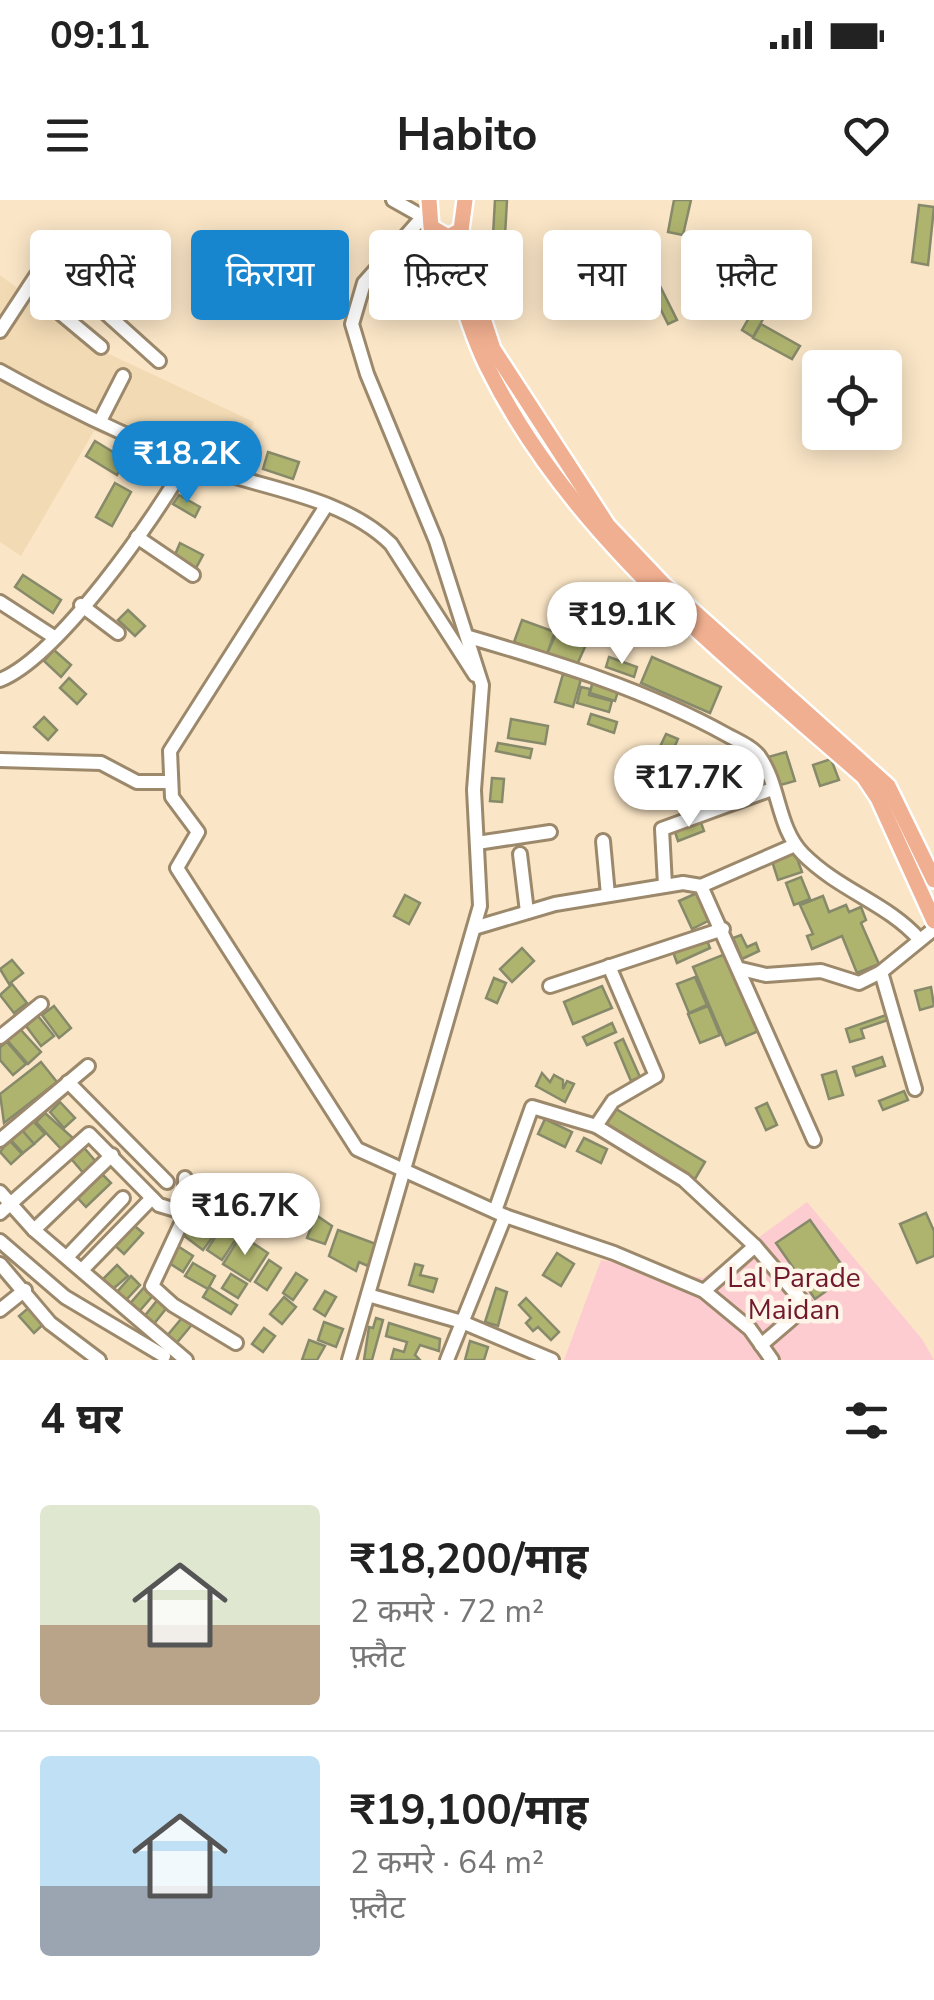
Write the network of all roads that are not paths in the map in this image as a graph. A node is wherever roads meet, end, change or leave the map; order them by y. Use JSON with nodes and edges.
{"nodes":[{"id":1,"x":393,"y":200,"type":"edge"},
{"id":2,"x":465,"y":200,"type":"edge"},
{"id":3,"x":431,"y":220,"type":"edge"},
{"id":4,"x":461,"y":230,"type":"joint"},
{"id":5,"x":369,"y":278,"type":"edge"},
{"id":6,"x":29,"y":287,"type":"junction"},
{"id":7,"x":483,"y":320,"type":"edge"},
{"id":8,"x":0,"y":331,"type":"edge"},
{"id":9,"x":100,"y":347,"type":"dead end"},
{"id":10,"x":159,"y":361,"type":"dead end"},
{"id":11,"x":0,"y":370,"type":"edge"},
{"id":12,"x":123,"y":376,"type":"dead end"},
{"id":13,"x":100,"y":419,"type":"junction"},
{"id":14,"x":188,"y":461,"type":"junction"},
{"id":15,"x":326,"y":506,"type":"junction"},
{"id":16,"x":137,"y":537,"type":"junction"},
{"id":17,"x":193,"y":575,"type":"dead end"},
{"id":18,"x":0,"y":602,"type":"edge"},
{"id":19,"x":81,"y":606,"type":"junction"},
{"id":20,"x":118,"y":633,"type":"dead end"},
{"id":21,"x":54,"y":637,"type":"junction"},
{"id":22,"x":469,"y":637,"type":"junction"},
{"id":23,"x":0,"y":680,"type":"edge"},
{"id":24,"x":482,"y":685,"type":"junction"},
{"id":25,"x":0,"y":760,"type":"edge"},
{"id":26,"x":169,"y":782,"type":"junction"},
{"id":27,"x":772,"y":789,"type":"junction"},
{"id":28,"x":550,"y":832,"type":"dead end"},
{"id":29,"x":603,"y":841,"type":"dead end"},
{"id":30,"x":476,"y":843,"type":"junction"},
{"id":31,"x":795,"y":845,"type":"junction"},
{"id":32,"x":520,"y":854,"type":"dead end"},
{"id":33,"x":934,"y":880,"type":"edge"},
{"id":34,"x":665,"y":885,"type":"junction"},
{"id":35,"x":702,"y":886,"type":"junction"},
{"id":36,"x":608,"y":895,"type":"junction"},
{"id":37,"x":527,"y":912,"type":"junction"},
{"id":38,"x":934,"y":922,"type":"edge"},
{"id":39,"x":474,"y":928,"type":"junction"},
{"id":40,"x":723,"y":929,"type":"junction"},
{"id":41,"x":934,"y":929,"type":"edge"},
{"id":42,"x":919,"y":939,"type":"junction"},
{"id":43,"x":609,"y":966,"type":"junction"},
{"id":44,"x":742,"y":969,"type":"junction"},
{"id":45,"x":881,"y":972,"type":"junction"},
{"id":46,"x":550,"y":986,"type":"dead end"},
{"id":47,"x":41,"y":1004,"type":"dead end"},
{"id":48,"x":0,"y":1037,"type":"edge"},
{"id":49,"x":88,"y":1066,"type":"dead end"},
{"id":50,"x":68,"y":1082,"type":"junction"},
{"id":51,"x":915,"y":1089,"type":"dead end"},
{"id":52,"x":596,"y":1126,"type":"junction"},
{"id":53,"x":0,"y":1140,"type":"edge"},
{"id":54,"x":814,"y":1140,"type":"dead end"},
{"id":55,"x":112,"y":1154,"type":"junction"},
{"id":56,"x":402,"y":1172,"type":"junction"},
{"id":57,"x":185,"y":1178,"type":"dead end"},
{"id":58,"x":167,"y":1182,"type":"dead end"},
{"id":59,"x":0,"y":1192,"type":"edge"},
{"id":60,"x":123,"y":1198,"type":"dead end"},
{"id":61,"x":152,"y":1198,"type":"junction"},
{"id":62,"x":5,"y":1208,"type":"edge"},
{"id":63,"x":186,"y":1213,"type":"junction"},
{"id":64,"x":500,"y":1214,"type":"junction"},
{"id":65,"x":34,"y":1230,"type":"junction"},
{"id":66,"x":0,"y":1242,"type":"edge"},
{"id":67,"x":756,"y":1246,"type":"junction"},
{"id":68,"x":66,"y":1258,"type":"junction"},
{"id":69,"x":0,"y":1264,"type":"edge"},
{"id":70,"x":82,"y":1270,"type":"junction"},
{"id":71,"x":25,"y":1290,"type":"junction"},
{"id":72,"x":704,"y":1291,"type":"junction"},
{"id":73,"x":368,"y":1295,"type":"junction"},
{"id":74,"x":0,"y":1310,"type":"edge"},
{"id":75,"x":462,"y":1322,"type":"junction"},
{"id":76,"x":236,"y":1343,"type":"dead end"},
{"id":77,"x":761,"y":1345,"type":"junction"},
{"id":78,"x":166,"y":1354,"type":"edge"},
{"id":79,"x":99,"y":1360,"type":"edge"},
{"id":80,"x":186,"y":1360,"type":"edge"},
{"id":81,"x":348,"y":1360,"type":"edge"},
{"id":82,"x":447,"y":1360,"type":"edge"},
{"id":83,"x":552,"y":1360,"type":"edge"},
{"id":84,"x":772,"y":1360,"type":"edge"}],
"edges":[{"from":1,"to":3,"type":"street"},
{"from":2,"to":4,"type":"main road"},
{"from":3,"to":4,"type":"main road"},
{"from":3,"to":38,"type":"main road"},
{"from":5,"to":22,"type":"street"},
{"from":6,"to":8,"type":"street"},
{"from":6,"to":9,"type":"street"},
{"from":6,"to":10,"type":"street"},
{"from":7,"to":33,"type":"main road"},
{"from":11,"to":13,"type":"street"},
{"from":12,"to":13,"type":"street"},
{"from":13,"to":14,"type":"street"},
{"from":14,"to":15,"type":"street"},
{"from":14,"to":16,"type":"street"},
{"from":15,"to":24,"type":"street"},
{"from":15,"to":26,"type":"street"},
{"from":16,"to":17,"type":"street"},
{"from":16,"to":19,"type":"street"},
{"from":18,"to":21,"type":"street"},
{"from":19,"to":20,"type":"street"},
{"from":19,"to":21,"type":"street"},
{"from":21,"to":23,"type":"street"},
{"from":22,"to":24,"type":"street"},
{"from":22,"to":27,"type":"street"},
{"from":24,"to":30,"type":"street"},
{"from":25,"to":26,"type":"street"},
{"from":26,"to":56,"type":"street"},
{"from":27,"to":31,"type":"street"},
{"from":27,"to":34,"type":"street"},
{"from":28,"to":30,"type":"street"},
{"from":29,"to":36,"type":"street"},
{"from":30,"to":39,"type":"street"},
{"from":31,"to":35,"type":"street"},
{"from":31,"to":42,"type":"street"},
{"from":32,"to":37,"type":"street"},
{"from":34,"to":35,"type":"street"},
{"from":34,"to":36,"type":"street"},
{"from":35,"to":40,"type":"street"},
{"from":36,"to":37,"type":"street"},
{"from":37,"to":39,"type":"street"},
{"from":39,"to":56,"type":"street"},
{"from":40,"to":43,"type":"street"},
{"from":40,"to":44,"type":"street"},
{"from":41,"to":42,"type":"street"},
{"from":42,"to":45,"type":"street"},
{"from":43,"to":46,"type":"street"},
{"from":43,"to":52,"type":"street"},
{"from":44,"to":45,"type":"street"},
{"from":44,"to":54,"type":"street"},
{"from":45,"to":51,"type":"street"},
{"from":47,"to":48,"type":"street"},
{"from":49,"to":50,"type":"street"},
{"from":50,"to":53,"type":"street"},
{"from":50,"to":58,"type":"street"},
{"from":52,"to":64,"type":"street"},
{"from":52,"to":67,"type":"street"},
{"from":55,"to":61,"type":"street"},
{"from":55,"to":62,"type":"street"},
{"from":55,"to":65,"type":"street"},
{"from":56,"to":64,"type":"street"},
{"from":56,"to":73,"type":"street"},
{"from":57,"to":63,"type":"street"},
{"from":59,"to":62,"type":"street"},
{"from":60,"to":68,"type":"street"},
{"from":61,"to":63,"type":"street"},
{"from":61,"to":70,"type":"street"},
{"from":62,"to":65,"type":"street"},
{"from":63,"to":76,"type":"street"},
{"from":64,"to":72,"type":"street"},
{"from":64,"to":75,"type":"street"},
{"from":65,"to":68,"type":"street"},
{"from":66,"to":78,"type":"street"},
{"from":67,"to":72,"type":"street"},
{"from":67,"to":77,"type":"street"},
{"from":68,"to":70,"type":"street"},
{"from":69,"to":71,"type":"street"},
{"from":70,"to":78,"type":"street"},
{"from":71,"to":74,"type":"street"},
{"from":71,"to":79,"type":"street"},
{"from":72,"to":77,"type":"street"},
{"from":73,"to":75,"type":"street"},
{"from":73,"to":81,"type":"street"},
{"from":75,"to":82,"type":"street"},
{"from":75,"to":83,"type":"street"},
{"from":77,"to":84,"type":"street"},
{"from":78,"to":80,"type":"street"}]}
